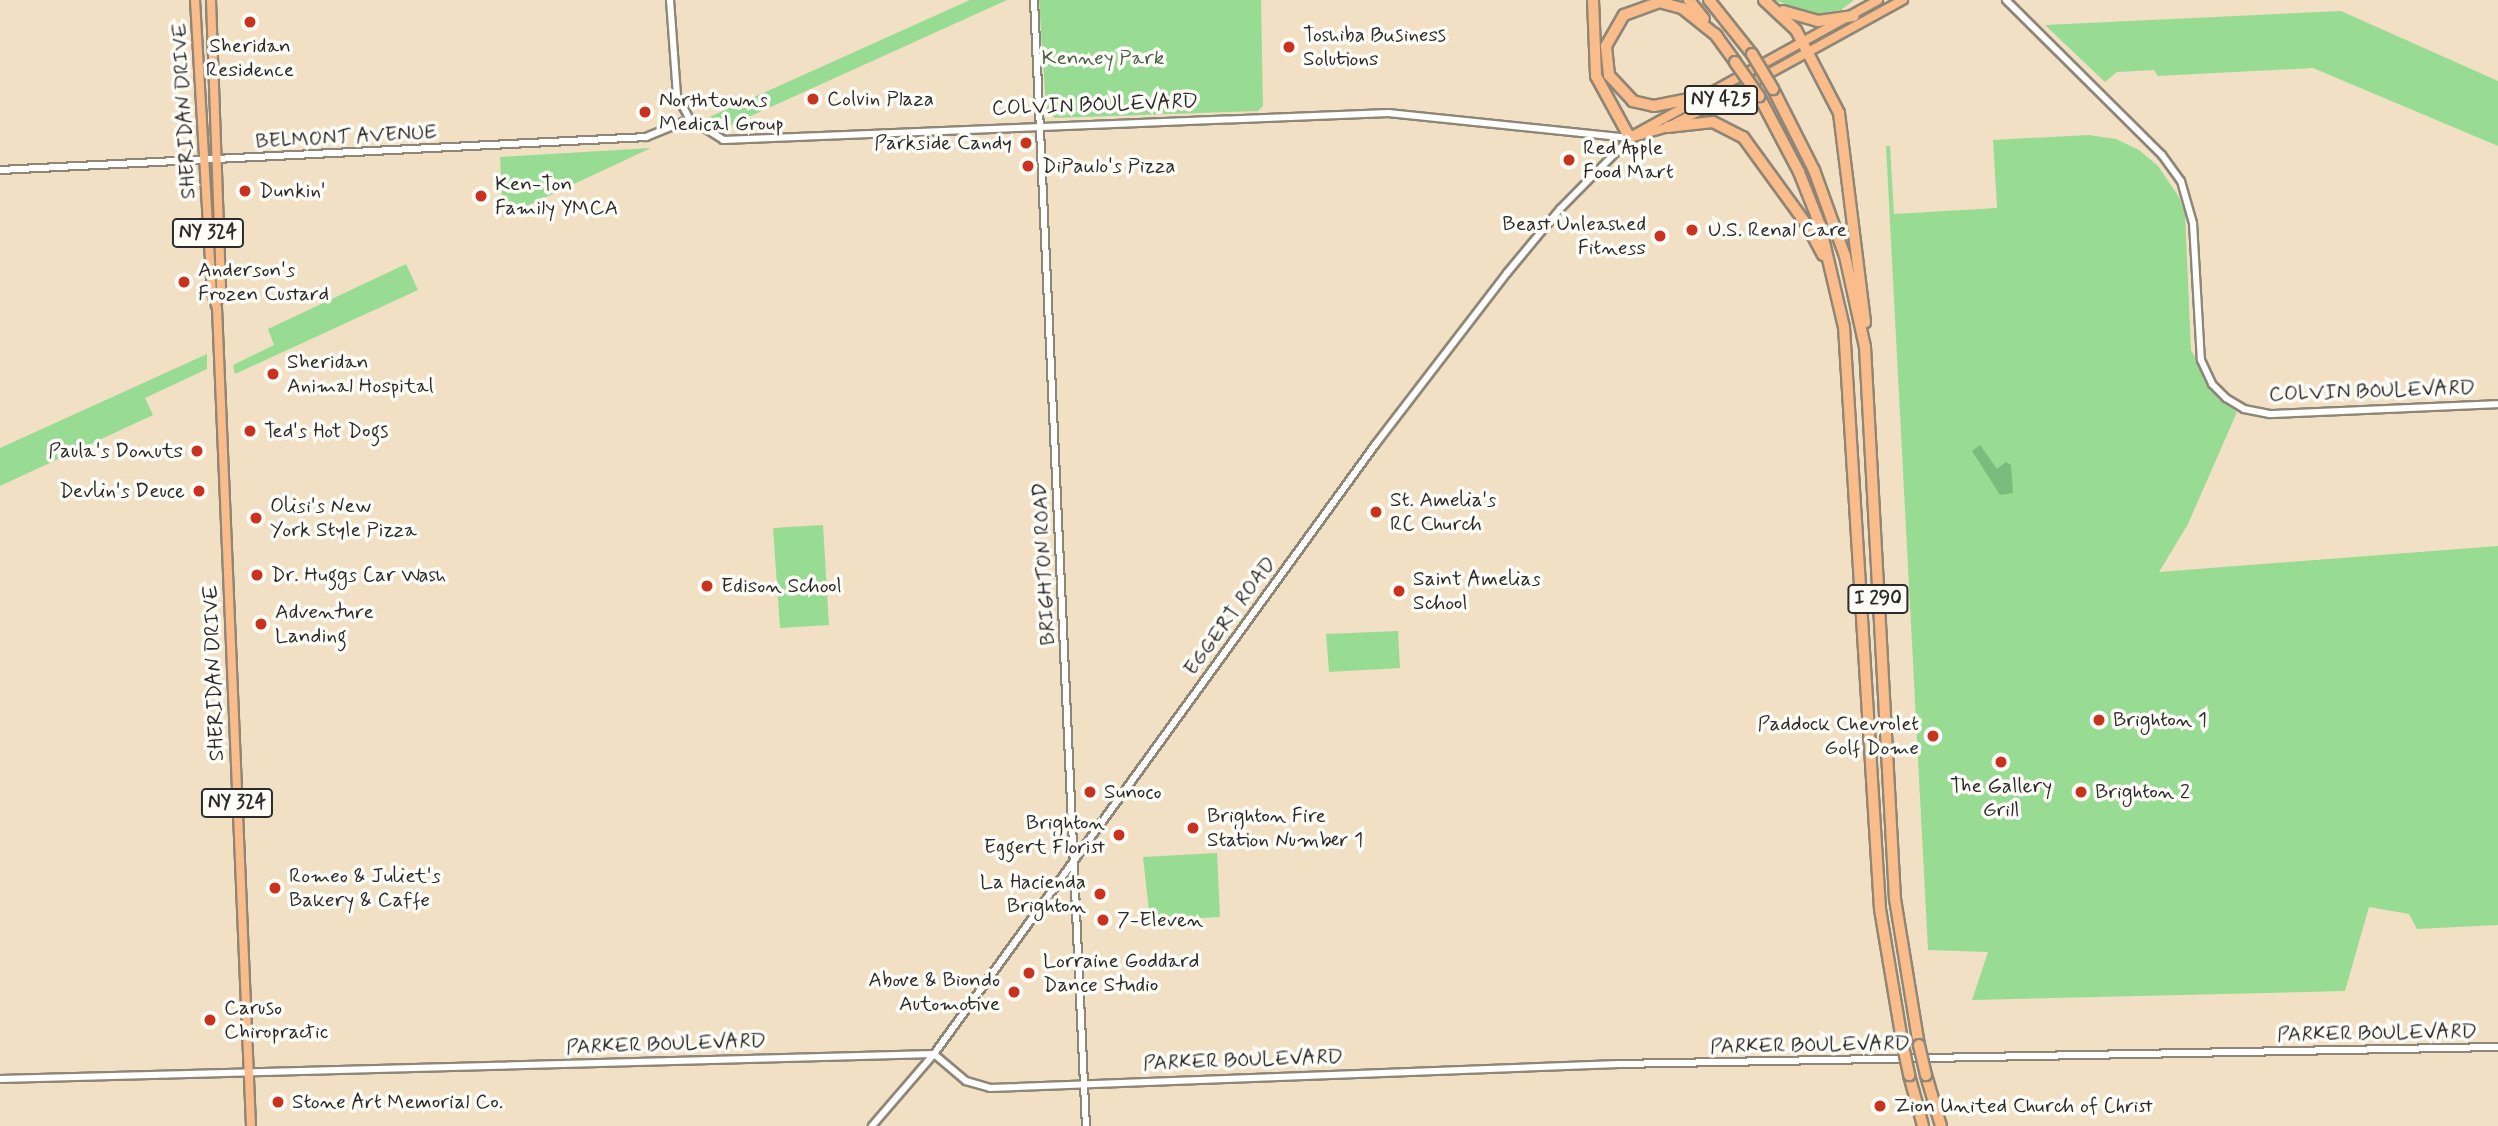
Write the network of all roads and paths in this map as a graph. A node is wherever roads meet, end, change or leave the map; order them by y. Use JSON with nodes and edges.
{"nodes":[{"id":1,"x":195,"y":0,"type":"edge"},
{"id":2,"x":211,"y":0,"type":"edge"},
{"id":3,"x":670,"y":0,"type":"edge"},
{"id":4,"x":1034,"y":0,"type":"edge"},
{"id":5,"x":1593,"y":0,"type":"edge"},
{"id":6,"x":1689,"y":0,"type":"edge"},
{"id":7,"x":1709,"y":0,"type":"edge"},
{"id":8,"x":1878,"y":0,"type":"edge"},
{"id":9,"x":1903,"y":0,"type":"edge"},
{"id":10,"x":2006,"y":0,"type":"edge"},
{"id":11,"x":1768,"y":2,"type":"edge"},
{"id":12,"x":1854,"y":16,"type":"junction"},
{"id":13,"x":1717,"y":36,"type":"junction"},
{"id":14,"x":1803,"y":44,"type":"junction"},
{"id":15,"x":1810,"y":54,"type":"junction"},
{"id":16,"x":1704,"y":96,"type":"junction"},
{"id":17,"x":690,"y":119,"type":"junction"},
{"id":18,"x":1043,"y":124,"type":"junction"},
{"id":19,"x":1668,"y":127,"type":"junction"},
{"id":20,"x":1630,"y":138,"type":"junction"},
{"id":21,"x":204,"y":162,"type":"junction"},
{"id":22,"x":218,"y":162,"type":"junction"},
{"id":23,"x":0,"y":170,"type":"edge"},
{"id":24,"x":1835,"y":282,"type":"junction"},
{"id":25,"x":217,"y":302,"type":"junction"},
{"id":26,"x":1865,"y":347,"type":"junction"},
{"id":27,"x":2498,"y":404,"type":"edge"},
{"id":28,"x":1075,"y":859,"type":"junction"},
{"id":29,"x":2498,"y":1047,"type":"edge"},
{"id":30,"x":934,"y":1054,"type":"junction"},
{"id":31,"x":248,"y":1074,"type":"junction"},
{"id":32,"x":0,"y":1079,"type":"edge"},
{"id":33,"x":1085,"y":1084,"type":"junction"},
{"id":34,"x":251,"y":1126,"type":"edge"},
{"id":35,"x":872,"y":1126,"type":"edge"},
{"id":36,"x":1086,"y":1126,"type":"edge"},
{"id":37,"x":1923,"y":1126,"type":"edge"},
{"id":38,"x":1941,"y":1126,"type":"edge"}],
"edges":[{"from":1,"to":21,"type":"main road","name":"SHERIDAN DRIVE","number":"NY 324"},
{"from":2,"to":22,"type":"main road","name":"SHERIDAN DRIVE","number":"NY 324"},
{"from":3,"to":17,"type":"street"},
{"from":4,"to":18,"type":"street","name":"BRIGHTON ROAD"},
{"from":5,"to":20,"type":"highway"},
{"from":6,"to":13,"type":"highway","number":"I 290"},
{"from":7,"to":26,"type":"highway","number":"I 290","bridge":true},
{"from":8,"to":12,"type":"main road","number":"NY 425"},
{"from":9,"to":15,"type":"main road","number":"NY 425"},
{"from":10,"to":27,"type":"street","name":"COLVIN BOULEVARD"},
{"from":11,"to":12,"type":"highway"},
{"from":11,"to":14,"type":"highway"},
{"from":12,"to":14,"type":"main road","number":"NY 425"},
{"from":13,"to":16,"type":"highway"},
{"from":13,"to":24,"type":"highway","number":"I 290","bridge":true},
{"from":14,"to":15,"type":"highway"},
{"from":14,"to":16,"type":"main road","number":"NY 425"},
{"from":15,"to":19,"type":"main road","number":"NY 425"},
{"from":15,"to":26,"type":"highway"},
{"from":16,"to":20,"type":"main road"},
{"from":17,"to":18,"type":"street","name":"COLVIN BOULEVARD"},
{"from":17,"to":22,"type":"street","name":"BELMONT AVENUE"},
{"from":18,"to":20,"type":"street","name":"COLVIN BOULEVARD"},
{"from":18,"to":28,"type":"street","name":"BRIGHTON ROAD"},
{"from":19,"to":20,"type":"main road","number":"NY 425"},
{"from":19,"to":24,"type":"highway"},
{"from":20,"to":28,"type":"street","name":"EGGERT ROAD"},
{"from":21,"to":22,"type":"street","name":"BELMONT AVENUE"},
{"from":21,"to":23,"type":"street","name":"BELMONT AVENUE"},
{"from":21,"to":25,"type":"main road","name":"SHERIDAN DRIVE","number":"NY 324"},
{"from":22,"to":25,"type":"main road","name":"SHERIDAN DRIVE","number":"NY 324"},
{"from":24,"to":37,"type":"highway","number":"I 290","bridge":true},
{"from":25,"to":31,"type":"main road","name":"SHERIDAN DRIVE","number":"NY 324"},
{"from":26,"to":38,"type":"highway","number":"I 290","bridge":true},
{"from":28,"to":30,"type":"street","name":"EGGERT ROAD"},
{"from":28,"to":33,"type":"street","name":"BRIGHTON ROAD"},
{"from":29,"to":33,"type":"street","name":"PARKER BOULEVARD"},
{"from":30,"to":31,"type":"street","name":"PARKER BOULEVARD"},
{"from":30,"to":33,"type":"street","name":"PARKER BOULEVARD"},
{"from":30,"to":35,"type":"street","name":"EGGERT ROAD"},
{"from":31,"to":32,"type":"street","name":"PARKER BOULEVARD"},
{"from":31,"to":34,"type":"main road","name":"SHERIDAN DRIVE","number":"NY 324"},
{"from":33,"to":36,"type":"street","name":"BRIGHTON ROAD"}]}
